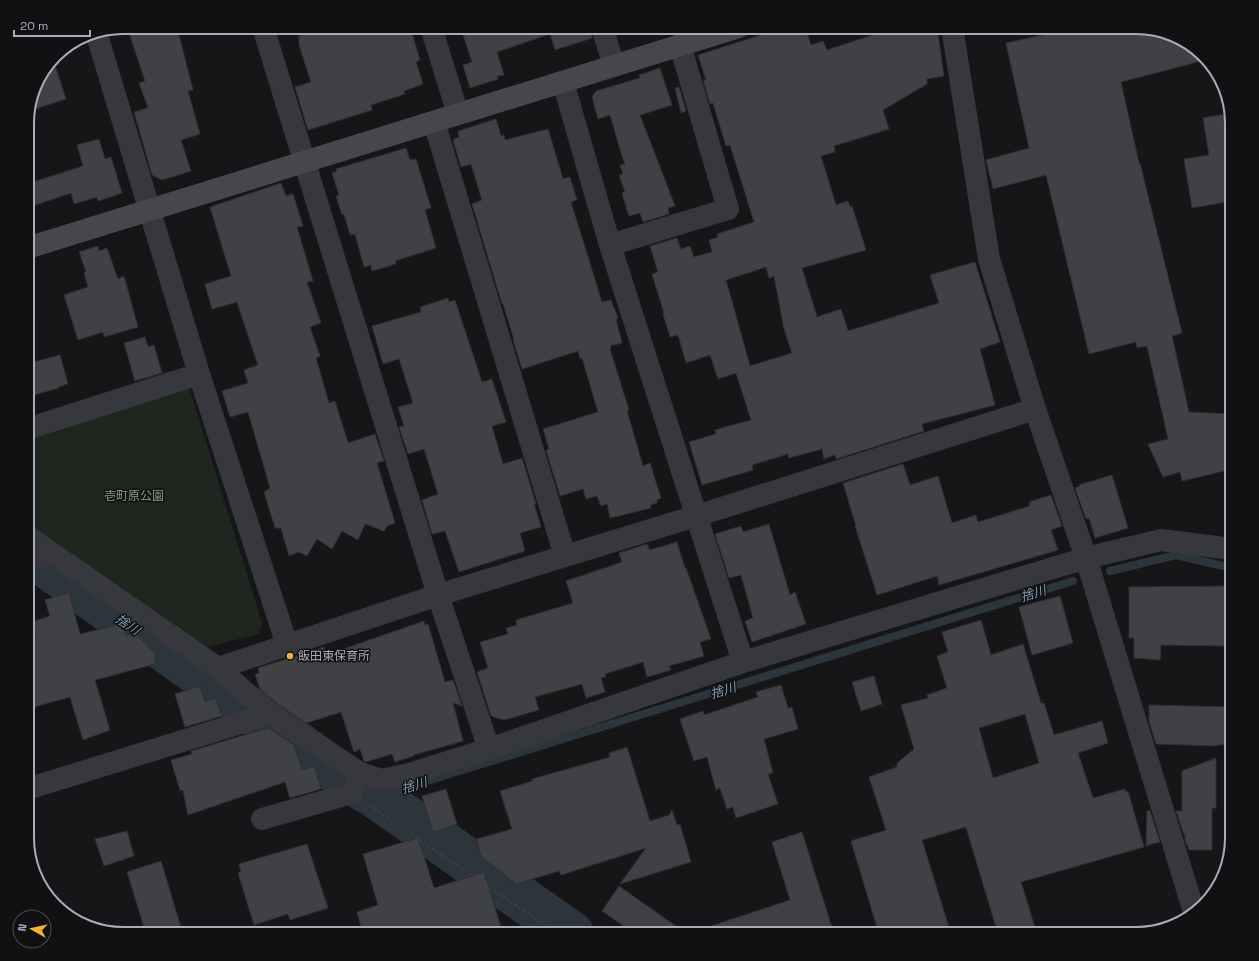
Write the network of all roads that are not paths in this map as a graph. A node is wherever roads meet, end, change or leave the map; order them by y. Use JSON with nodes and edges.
{"nodes":[{"id":1,"x":265,"y":34,"type":"edge"},
{"id":2,"x":433,"y":34,"type":"edge"},
{"id":3,"x":604,"y":34,"type":"edge"},
{"id":4,"x":716,"y":34,"type":"edge"},
{"id":5,"x":953,"y":34,"type":"edge"},
{"id":6,"x":98,"y":38,"type":"edge"},
{"id":7,"x":680,"y":45,"type":"junction"},
{"id":8,"x":614,"y":66,"type":"junction"},
{"id":9,"x":563,"y":82,"type":"junction"},
{"id":10,"x":458,"y":114,"type":"junction"},
{"id":11,"x":434,"y":122,"type":"junction"},
{"id":12,"x":305,"y":162,"type":"junction"},
{"id":13,"x":150,"y":210,"type":"junction"},
{"id":14,"x":610,"y":245,"type":"junction"},
{"id":15,"x":34,"y":246,"type":"edge"},
{"id":16,"x":200,"y":374,"type":"junction"},
{"id":17,"x":1035,"y":409,"type":"junction"},
{"id":18,"x":34,"y":427,"type":"edge"},
{"id":19,"x":696,"y":516,"type":"junction"},
{"id":20,"x":34,"y":541,"type":"edge"},
{"id":21,"x":1225,"y":548,"type":"edge"},
{"id":22,"x":51,"y":553,"type":"junction"},
{"id":23,"x":565,"y":556,"type":"junction"},
{"id":24,"x":1086,"y":558,"type":"junction"},
{"id":25,"x":34,"y":559,"type":"edge"},
{"id":26,"x":438,"y":595,"type":"junction"},
{"id":27,"x":287,"y":645,"type":"junction"},
{"id":28,"x":743,"y":662,"type":"junction"},
{"id":29,"x":218,"y":668,"type":"junction"},
{"id":30,"x":270,"y":714,"type":"junction"},
{"id":31,"x":489,"y":749,"type":"junction"},
{"id":32,"x":360,"y":773,"type":"junction"},
{"id":33,"x":34,"y":787,"type":"edge"},
{"id":34,"x":262,"y":818,"type":"dead end"},
{"id":35,"x":1192,"y":907,"type":"edge"}],
"edges":[{"from":1,"to":12,"type":"street"},
{"from":2,"to":10,"type":"street"},
{"from":3,"to":8,"type":"street"},
{"from":4,"to":7,"type":"street"},
{"from":5,"to":17,"type":"street"},
{"from":6,"to":13,"type":"street"},
{"from":7,"to":8,"type":"street"},
{"from":7,"to":14,"type":"street"},
{"from":8,"to":9,"type":"street"},
{"from":9,"to":10,"type":"street"},
{"from":9,"to":14,"type":"street"},
{"from":10,"to":11,"type":"street"},
{"from":11,"to":12,"type":"street"},
{"from":11,"to":23,"type":"street"},
{"from":12,"to":13,"type":"street"},
{"from":12,"to":26,"type":"street"},
{"from":13,"to":15,"type":"street"},
{"from":13,"to":16,"type":"street"},
{"from":14,"to":19,"type":"street"},
{"from":16,"to":18,"type":"street"},
{"from":16,"to":27,"type":"street"},
{"from":17,"to":19,"type":"street"},
{"from":17,"to":24,"type":"street"},
{"from":19,"to":23,"type":"street"},
{"from":19,"to":28,"type":"street"},
{"from":20,"to":22,"type":"street"},
{"from":21,"to":24,"type":"street"},
{"from":22,"to":25,"type":"street"},
{"from":22,"to":29,"type":"street"},
{"from":23,"to":26,"type":"street"},
{"from":24,"to":28,"type":"street"},
{"from":24,"to":35,"type":"street"},
{"from":26,"to":27,"type":"street"},
{"from":26,"to":31,"type":"street"},
{"from":27,"to":29,"type":"street"},
{"from":28,"to":31,"type":"street"},
{"from":29,"to":30,"type":"street"},
{"from":30,"to":32,"type":"street"},
{"from":30,"to":33,"type":"street"},
{"from":31,"to":32,"type":"street"},
{"from":32,"to":34,"type":"street"}]}
